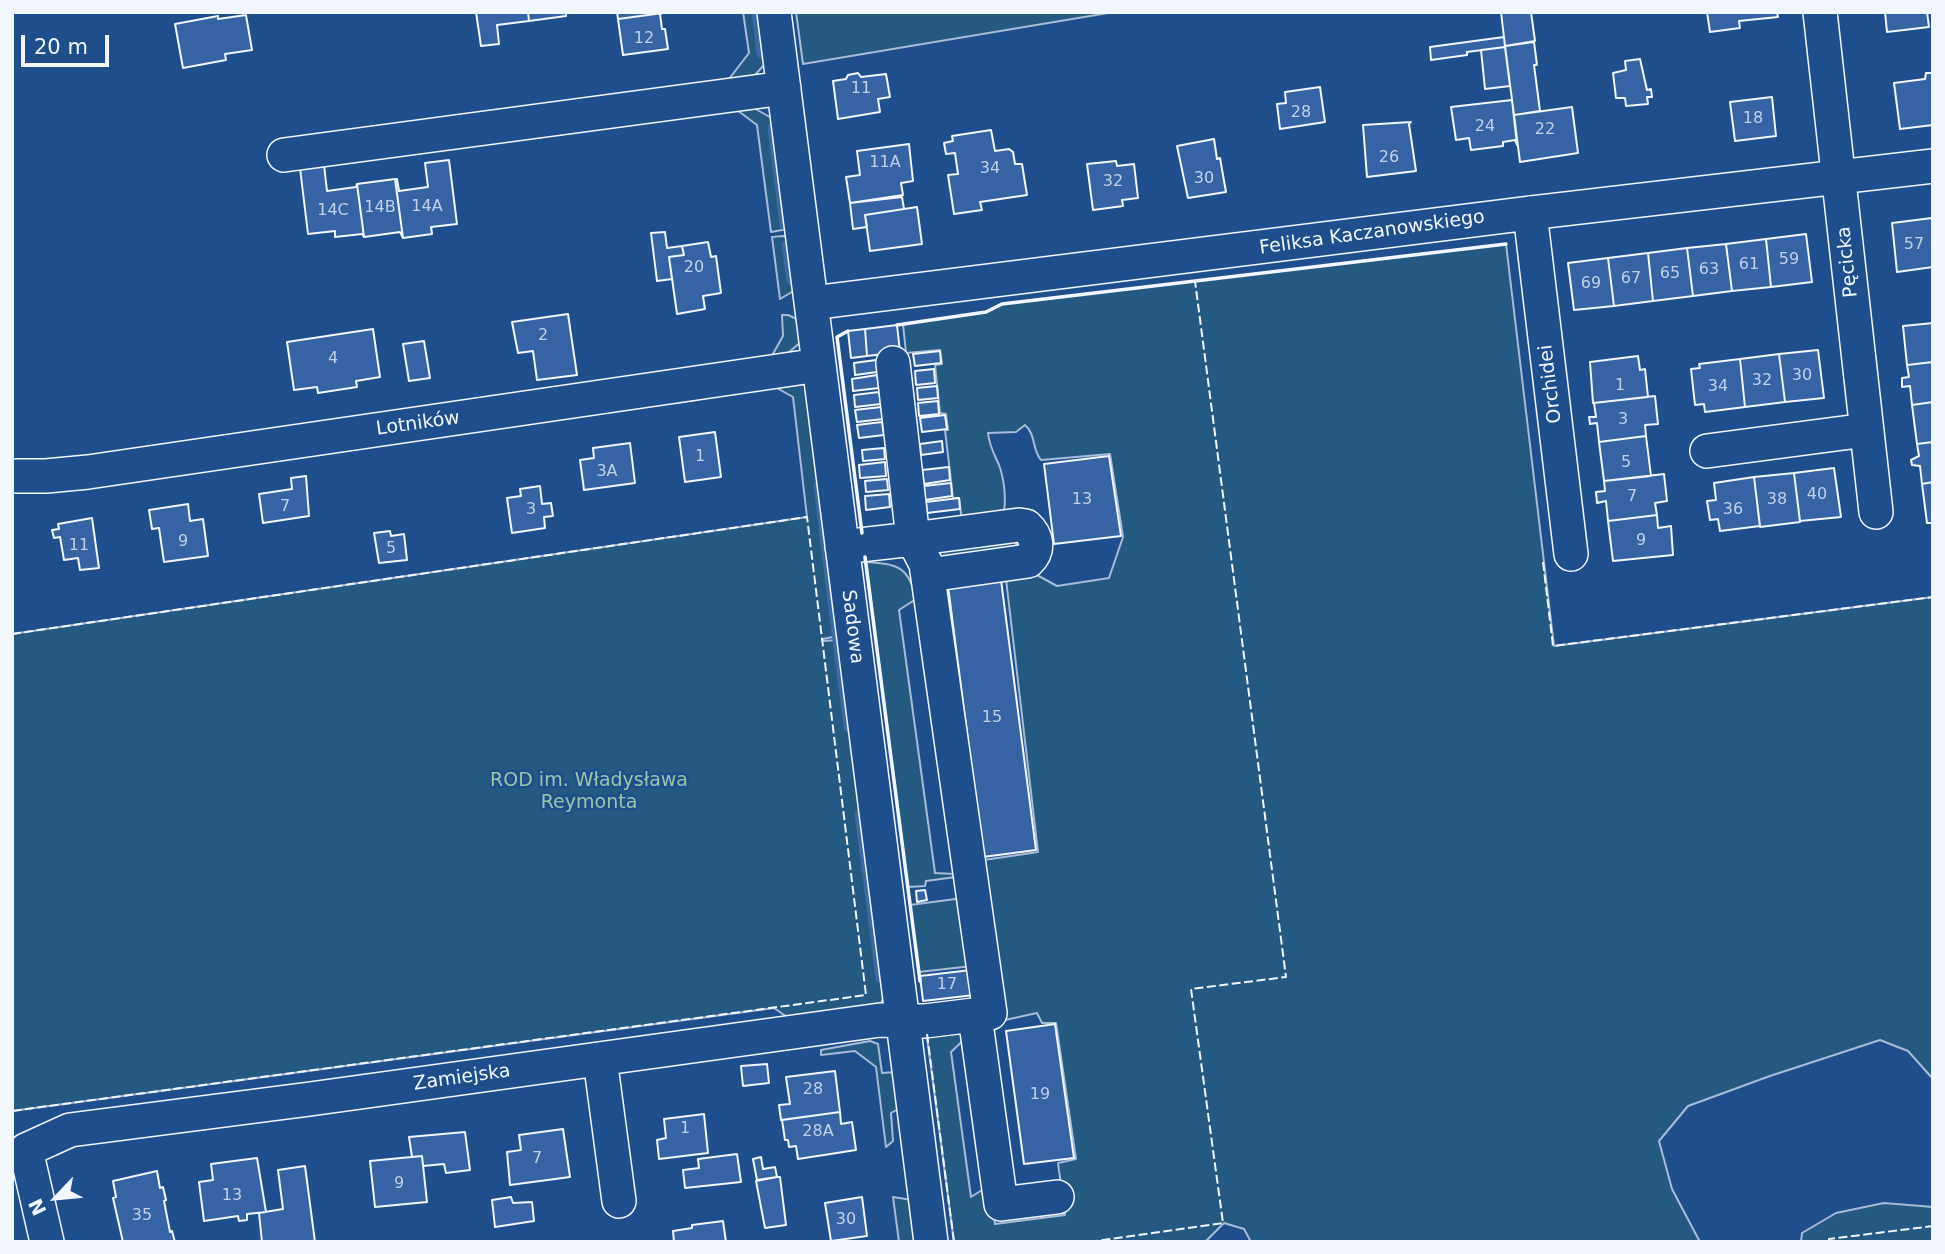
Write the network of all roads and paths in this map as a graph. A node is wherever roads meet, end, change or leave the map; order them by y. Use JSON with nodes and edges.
{"nodes":[{"id":1,"x":774,"y":12,"type":"edge"},
{"id":2,"x":1819,"y":12,"type":"edge"},
{"id":3,"x":784,"y":88,"type":"junction"},
{"id":4,"x":284,"y":155,"type":"dead end"},
{"id":5,"x":1933,"y":166,"type":"edge"},
{"id":6,"x":1839,"y":177,"type":"junction"},
{"id":7,"x":1530,"y":213,"type":"junction"},
{"id":8,"x":812,"y":303,"type":"junction"},
{"id":9,"x":892,"y":363,"type":"dead end"},
{"id":10,"x":819,"y":365,"type":"junction"},
{"id":11,"x":1866,"y":430,"type":"junction"},
{"id":12,"x":1707,"y":451,"type":"dead end"},
{"id":13,"x":16,"y":476,"type":"dead end"},
{"id":14,"x":1875,"y":512,"type":"dead end"},
{"id":15,"x":913,"y":539,"type":"junction"},
{"id":16,"x":842,"y":547,"type":"junction"},
{"id":17,"x":1571,"y":554,"type":"dead end"},
{"id":18,"x":929,"y":575,"type":"junction"},
{"id":19,"x":975,"y":1016,"type":"junction"},
{"id":20,"x":902,"y":1019,"type":"junction"},
{"id":21,"x":600,"y":1059,"type":"junction"},
{"id":22,"x":1057,"y":1197,"type":"dead end"},
{"id":23,"x":619,"y":1201,"type":"dead end"},
{"id":24,"x":47,"y":1242,"type":"edge"},
{"id":25,"x":931,"y":1242,"type":"edge"}],
"edges":[{"from":1,"to":3,"type":"street","name":"Sadowa"},
{"from":2,"to":6,"type":"street","name":"Pęcicka"},
{"from":3,"to":4,"type":"street"},
{"from":3,"to":8,"type":"street","name":"Sadowa"},
{"from":5,"to":6,"type":"street","name":"Feliksa Kaczanowskiego"},
{"from":6,"to":7,"type":"street","name":"Feliksa Kaczanowskiego"},
{"from":6,"to":11,"type":"street","name":"Pęcicka"},
{"from":7,"to":8,"type":"street","name":"Feliksa Kaczanowskiego"},
{"from":7,"to":17,"type":"street","name":"Orchidei"},
{"from":8,"to":10,"type":"street","name":"Sadowa"},
{"from":9,"to":15,"type":"street"},
{"from":10,"to":13,"type":"street","name":"Lotników"},
{"from":10,"to":16,"type":"street","name":"Sadowa"},
{"from":11,"to":12,"type":"street"},
{"from":11,"to":14,"type":"street","name":"Pęcicka"},
{"from":15,"to":16,"type":"street"},
{"from":15,"to":18,"type":"street"},
{"from":15,"to":18,"type":"street"},
{"from":16,"to":20,"type":"street","name":"Sadowa"},
{"from":18,"to":19,"type":"street"},
{"from":19,"to":20,"type":"street","name":"Zamiejska"},
{"from":19,"to":22,"type":"street"},
{"from":20,"to":21,"type":"street","name":"Zamiejska"},
{"from":20,"to":25,"type":"street","name":"Sadowa"},
{"from":21,"to":23,"type":"street"},
{"from":21,"to":24,"type":"street","name":"Zamiejska"}]}
